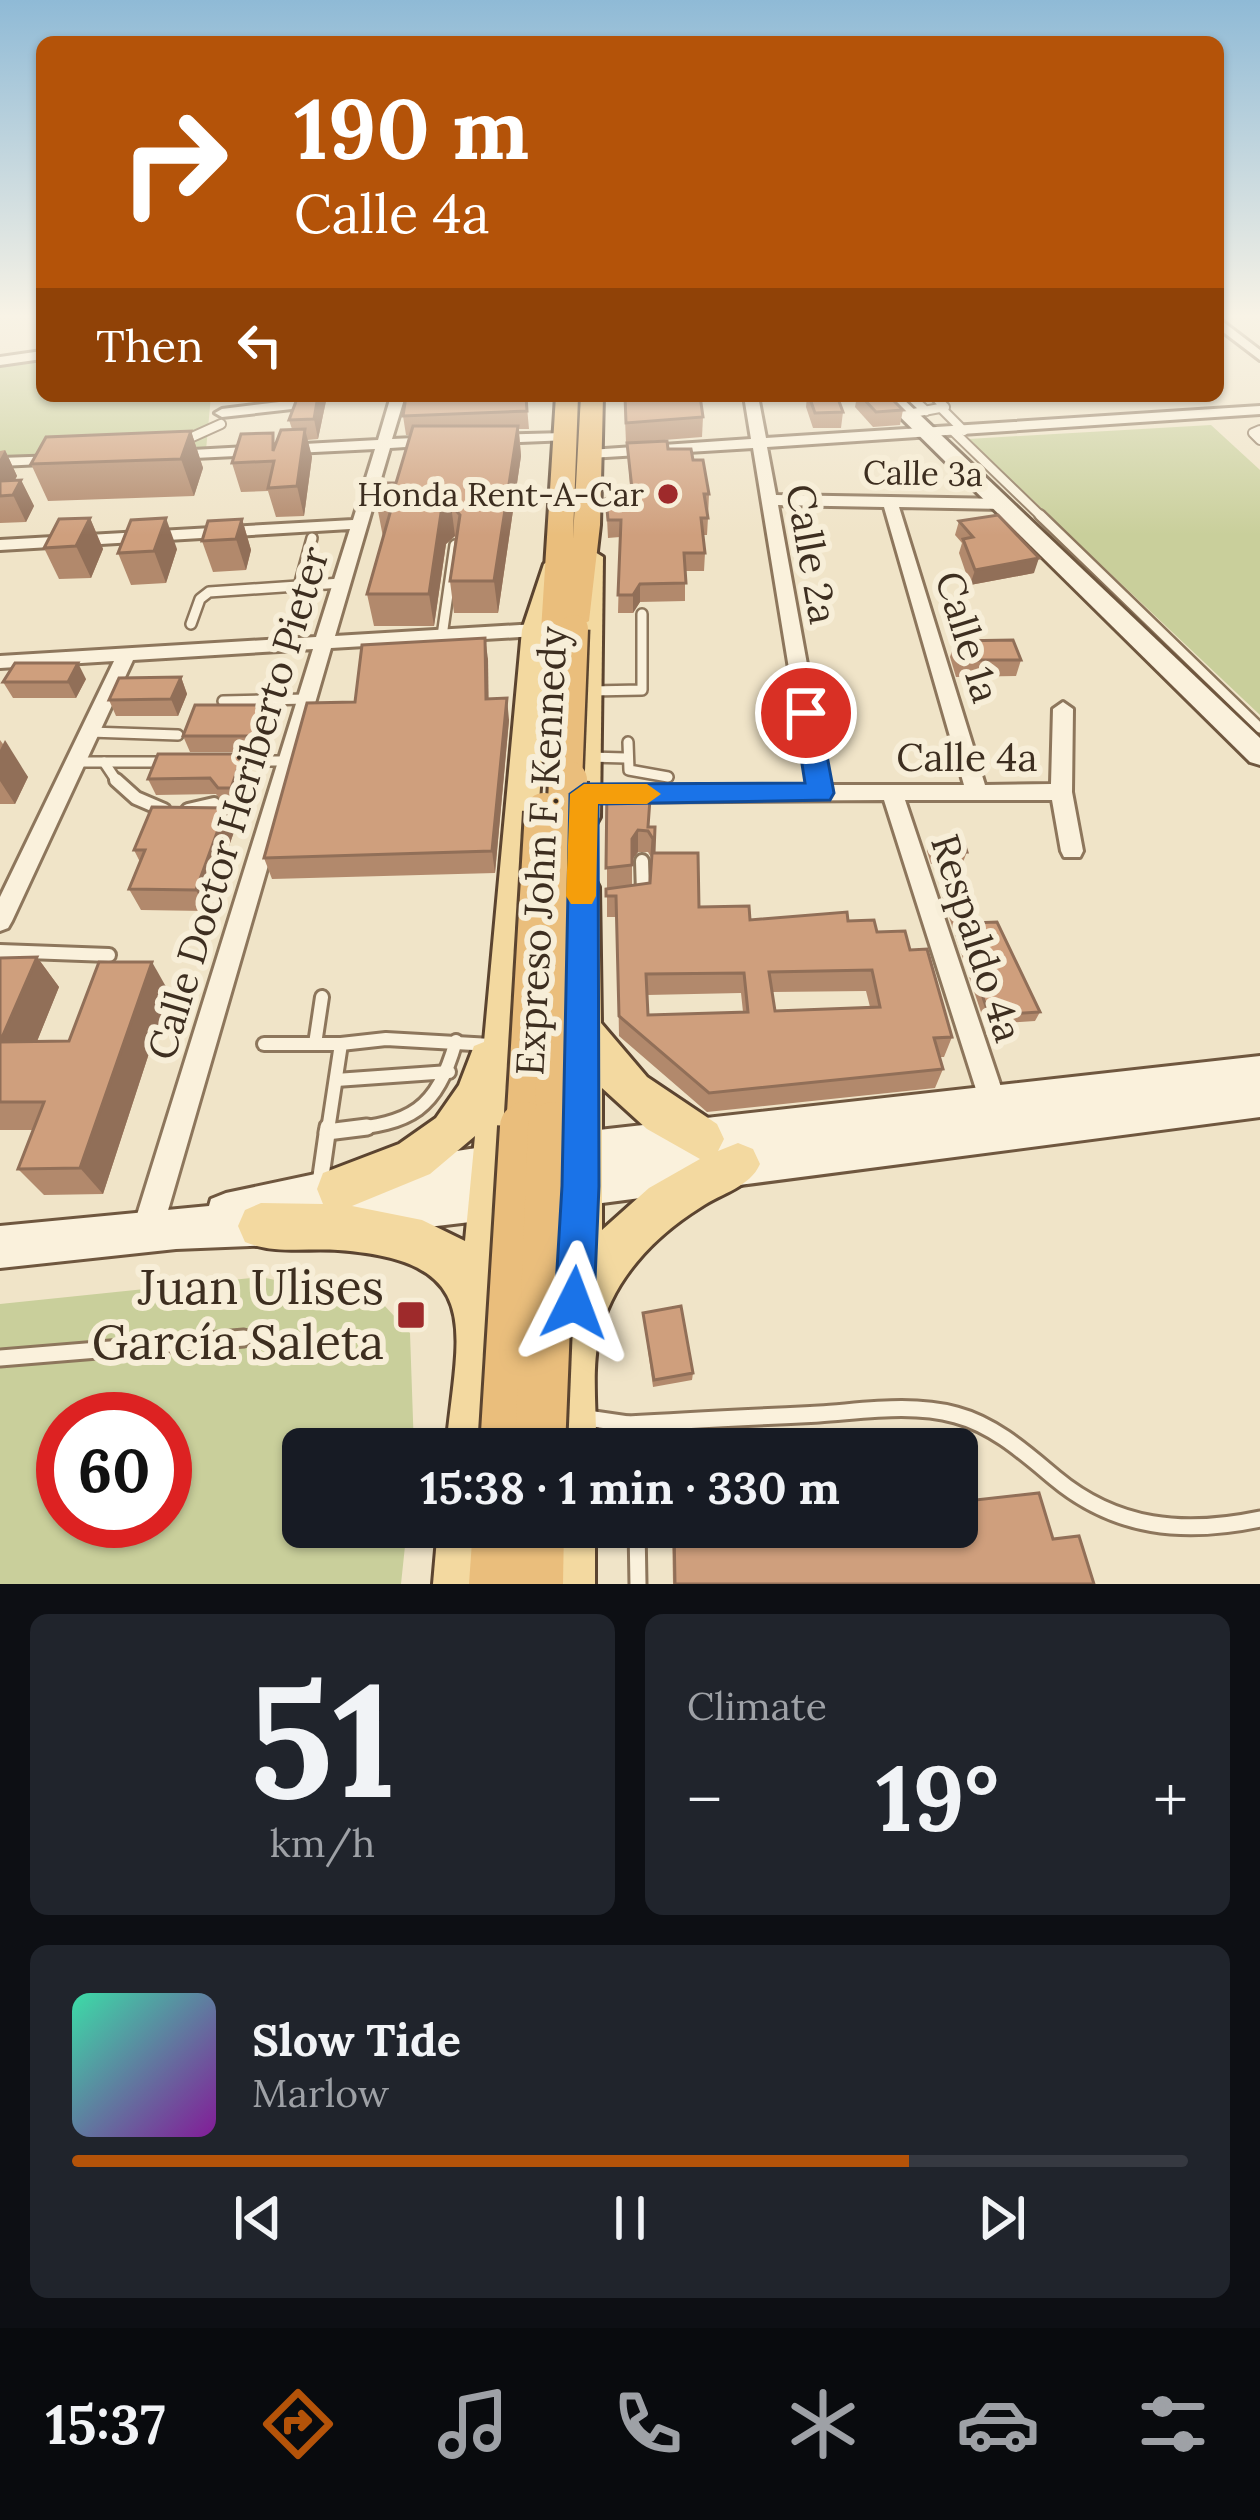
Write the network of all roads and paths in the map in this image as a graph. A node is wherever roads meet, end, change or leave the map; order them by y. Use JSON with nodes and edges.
{"nodes":[{"id":1,"x":223,"y":402,"type":"edge"},
{"id":2,"x":302,"y":402,"type":"edge"},
{"id":3,"x":396,"y":402,"type":"edge"},
{"id":4,"x":566,"y":402,"type":"edge"},
{"id":5,"x":592,"y":402,"type":"edge"},
{"id":6,"x":752,"y":402,"type":"edge"},
{"id":7,"x":941,"y":402,"type":"edge"},
{"id":8,"x":1124,"y":402,"type":"edge"},
{"id":9,"x":941,"y":408,"type":"junction"},
{"id":10,"x":1260,"y":410,"type":"edge"},
{"id":11,"x":926,"y":416,"type":"edge"},
{"id":12,"x":222,"y":418,"type":"junction"},
{"id":13,"x":1140,"y":418,"type":"junction"},
{"id":14,"x":1260,"y":430,"type":"edge"},
{"id":15,"x":563,"y":437,"type":"junction"},
{"id":16,"x":473,"y":440,"type":"edge"},
{"id":17,"x":1260,"y":440,"type":"edge"},
{"id":18,"x":451,"y":441,"type":"edge"},
{"id":19,"x":175,"y":443,"type":"edge"},
{"id":20,"x":383,"y":443,"type":"junction"},
{"id":21,"x":760,"y":443,"type":"junction"},
{"id":22,"x":221,"y":452,"type":"junction"},
{"id":23,"x":590,"y":454,"type":"junction"},
{"id":24,"x":155,"y":455,"type":"edge"},
{"id":25,"x":66,"y":459,"type":"edge"},
{"id":26,"x":0,"y":462,"type":"edge"},
{"id":27,"x":770,"y":500,"type":"junction"},
{"id":28,"x":890,"y":502,"type":"junction"},
{"id":29,"x":1004,"y":504,"type":"junction"},
{"id":30,"x":359,"y":524,"type":"junction"},
{"id":31,"x":586,"y":526,"type":"junction"},
{"id":32,"x":312,"y":538,"type":"dead end"},
{"id":33,"x":0,"y":545,"type":"edge"},
{"id":34,"x":455,"y":545,"type":"edge"},
{"id":35,"x":341,"y":583,"type":"junction"},
{"id":36,"x":299,"y":586,"type":"junction"},
{"id":37,"x":642,"y":614,"type":"dead end"},
{"id":38,"x":191,"y":624,"type":"dead end"},
{"id":39,"x":555,"y":630,"type":"junction"},
{"id":40,"x":442,"y":635,"type":"junction"},
{"id":41,"x":323,"y":643,"type":"junction"},
{"id":42,"x":126,"y":655,"type":"junction"},
{"id":43,"x":0,"y":662,"type":"edge"},
{"id":44,"x":588,"y":692,"type":"junction"},
{"id":45,"x":306,"y":699,"type":"junction"},
{"id":46,"x":223,"y":701,"type":"edge"},
{"id":47,"x":1064,"y":709,"type":"dead end"},
{"id":48,"x":1260,"y":728,"type":"edge"},
{"id":49,"x":90,"y":732,"type":"junction"},
{"id":50,"x":178,"y":735,"type":"edge"},
{"id":51,"x":628,"y":742,"type":"dead end"},
{"id":52,"x":1260,"y":755,"type":"edge"},
{"id":53,"x":585,"y":757,"type":"junction"},
{"id":54,"x":626,"y":758,"type":"junction"},
{"id":55,"x":218,"y":761,"type":"edge"},
{"id":56,"x":288,"y":761,"type":"junction"},
{"id":57,"x":76,"y":762,"type":"junction"},
{"id":58,"x":104,"y":762,"type":"junction"},
{"id":59,"x":173,"y":762,"type":"edge"},
{"id":60,"x":668,"y":776,"type":"dead end"},
{"id":61,"x":1061,"y":792,"type":"junction"},
{"id":62,"x":820,"y":793,"type":"junction"},
{"id":63,"x":892,"y":793,"type":"junction"},
{"id":64,"x":977,"y":793,"type":"junction"},
{"id":65,"x":584,"y":794,"type":"junction"},
{"id":66,"x":214,"y":804,"type":"edge"},
{"id":67,"x":1072,"y":851,"type":"dead end"},
{"id":68,"x":642,"y":861,"type":"dead end"},
{"id":69,"x":638,"y":900,"type":"edge"},
{"id":70,"x":0,"y":921,"type":"edge"},
{"id":71,"x":580,"y":951,"type":"junction"},
{"id":72,"x":0,"y":952,"type":"edge"},
{"id":73,"x":109,"y":955,"type":"dead end"},
{"id":74,"x":508,"y":970,"type":"junction"},
{"id":75,"x":322,"y":997,"type":"dead end"},
{"id":76,"x":578,"y":1022,"type":"junction"},
{"id":77,"x":474,"y":1043,"type":"junction"},
{"id":78,"x":264,"y":1044,"type":"dead end"},
{"id":79,"x":315,"y":1044,"type":"junction"},
{"id":80,"x":341,"y":1044,"type":"junction"},
{"id":81,"x":449,"y":1072,"type":"junction"},
{"id":82,"x":1260,"y":1073,"type":"edge"},
{"id":83,"x":336,"y":1080,"type":"junction"},
{"id":84,"x":1260,"y":1099,"type":"edge"},
{"id":85,"x":994,"y":1106,"type":"junction"},
{"id":86,"x":327,"y":1132,"type":"junction"},
{"id":87,"x":720,"y":1152,"type":"junction"},
{"id":88,"x":581,"y":1168,"type":"junction"},
{"id":89,"x":491,"y":1182,"type":"junction"},
{"id":90,"x":329,"y":1191,"type":"junction"},
{"id":91,"x":261,"y":1226,"type":"junction"},
{"id":92,"x":162,"y":1229,"type":"junction"},
{"id":93,"x":0,"y":1247,"type":"edge"},
{"id":94,"x":244,"y":1338,"type":"dead end"},
{"id":95,"x":481,"y":1341,"type":"junction"},
{"id":96,"x":0,"y":1358,"type":"edge"},
{"id":97,"x":628,"y":1424,"type":"junction"},
{"id":98,"x":474,"y":1428,"type":"edge"},
{"id":99,"x":488,"y":1428,"type":"edge"},
{"id":100,"x":506,"y":1428,"type":"edge"},
{"id":101,"x":561,"y":1428,"type":"edge"},
{"id":102,"x":561,"y":1428,"type":"edge"},
{"id":103,"x":561,"y":1428,"type":"edge"},
{"id":104,"x":561,"y":1428,"type":"edge"},
{"id":105,"x":566,"y":1428,"type":"edge"},
{"id":106,"x":631,"y":1428,"type":"edge"},
{"id":107,"x":1260,"y":1519,"type":"edge"},
{"id":108,"x":464,"y":1548,"type":"edge"},
{"id":109,"x":499,"y":1548,"type":"edge"},
{"id":110,"x":536,"y":1548,"type":"edge"},
{"id":111,"x":568,"y":1548,"type":"edge"},
{"id":112,"x":638,"y":1548,"type":"edge"},
{"id":113,"x":461,"y":1584,"type":"edge"},
{"id":114,"x":497,"y":1584,"type":"edge"},
{"id":115,"x":535,"y":1584,"type":"edge"},
{"id":116,"x":567,"y":1584,"type":"edge"},
{"id":117,"x":638,"y":1584,"type":"edge"}],
"edges":[{"from":1,"to":12,"type":"street"},
{"from":2,"to":12,"type":"street"},
{"from":3,"to":20,"type":"street","name":"Calle Doctor Heriberto Pieter"},
{"from":4,"to":15,"type":"highway","name":"Expreso John F. Kennedy"},
{"from":5,"to":23,"type":"highway","name":"Expreso John F. Kennedy"},
{"from":6,"to":21,"type":"street","name":"Calle 2a"},
{"from":7,"to":9,"type":"lane"},
{"from":8,"to":13,"type":"street"},
{"from":9,"to":11,"type":"lane"},
{"from":9,"to":11,"type":"lane"},
{"from":10,"to":13,"type":"street"},
{"from":11,"to":13,"type":"street"},
{"from":11,"to":21,"type":"street"},
{"from":11,"to":29,"type":"main road"},
{"from":11,"to":48,"type":"lane"},
{"from":12,"to":19,"type":"lane"},
{"from":12,"to":22,"type":"street"},
{"from":14,"to":17,"type":"lane"},
{"from":15,"to":16,"type":"street"},
{"from":15,"to":39,"type":"highway","name":"Expreso John F. Kennedy"},
{"from":18,"to":20,"type":"street"},
{"from":20,"to":22,"type":"street"},
{"from":20,"to":30,"type":"street","name":"Calle Doctor Heriberto Pieter"},
{"from":21,"to":23,"type":"street"},
{"from":21,"to":27,"type":"street","name":"Calle 2a"},
{"from":22,"to":24,"type":"street"},
{"from":23,"to":31,"type":"highway","name":"Expreso John F. Kennedy"},
{"from":25,"to":26,"type":"street"},
{"from":27,"to":28,"type":"street","name":"Calle 3a"},
{"from":27,"to":62,"type":"street","name":"Calle 2a"},
{"from":28,"to":29,"type":"street","name":"Calle 3a"},
{"from":28,"to":64,"type":"street","name":"Calle 1a"},
{"from":29,"to":52,"type":"main road"},
{"from":30,"to":33,"type":"street"},
{"from":30,"to":35,"type":"street","name":"Calle Doctor Heriberto Pieter"},
{"from":31,"to":39,"type":"highway","name":"Expreso John F. Kennedy"},
{"from":31,"to":44,"type":"main road"},
{"from":32,"to":36,"type":"lane"},
{"from":34,"to":40,"type":"lane"},
{"from":35,"to":36,"type":"lane"},
{"from":35,"to":41,"type":"street","name":"Calle Doctor Heriberto Pieter"},
{"from":36,"to":38,"type":"lane"},
{"from":37,"to":44,"type":"lane"},
{"from":39,"to":40,"type":"street"},
{"from":39,"to":74,"type":"main road"},
{"from":39,"to":100,"type":"highway","name":"Expreso John F. Kennedy","bridge":true},
{"from":39,"to":101,"type":"highway","name":"Expreso John F. Kennedy","bridge":true},
{"from":40,"to":41,"type":"street"},
{"from":41,"to":42,"type":"street"},
{"from":41,"to":45,"type":"street","name":"Calle Doctor Heriberto Pieter"},
{"from":42,"to":43,"type":"street"},
{"from":42,"to":49,"type":"street"},
{"from":44,"to":53,"type":"main road"},
{"from":45,"to":46,"type":"lane"},
{"from":45,"to":56,"type":"street","name":"Calle Doctor Heriberto Pieter"},
{"from":47,"to":61,"type":"street"},
{"from":49,"to":50,"type":"lane"},
{"from":49,"to":57,"type":"street"},
{"from":51,"to":54,"type":"lane"},
{"from":53,"to":54,"type":"lane"},
{"from":53,"to":65,"type":"main road"},
{"from":54,"to":60,"type":"lane"},
{"from":55,"to":56,"type":"lane"},
{"from":56,"to":92,"type":"street","name":"Calle Doctor Heriberto Pieter"},
{"from":57,"to":58,"type":"lane"},
{"from":57,"to":70,"type":"street"},
{"from":58,"to":59,"type":"lane"},
{"from":58,"to":66,"type":"lane"},
{"from":61,"to":64,"type":"street","name":"Calle 4a"},
{"from":61,"to":67,"type":"street"},
{"from":62,"to":63,"type":"street","name":"Calle 4a"},
{"from":62,"to":65,"type":"street","name":"Calle 4a"},
{"from":63,"to":64,"type":"street","name":"Calle 4a"},
{"from":63,"to":85,"type":"street","name":"Respaldo 4a"},
{"from":65,"to":71,"type":"main road"},
{"from":68,"to":69,"type":"lane"},
{"from":71,"to":74,"type":"main road"},
{"from":71,"to":76,"type":"main road"},
{"from":72,"to":73,"type":"lane"},
{"from":74,"to":77,"type":"main road"},
{"from":74,"to":89,"type":"main road"},
{"from":75,"to":79,"type":"lane"},
{"from":76,"to":87,"type":"main road"},
{"from":76,"to":88,"type":"main road"},
{"from":77,"to":80,"type":"lane"},
{"from":77,"to":81,"type":"lane"},
{"from":77,"to":90,"type":"main road"},
{"from":78,"to":79,"type":"lane"},
{"from":79,"to":80,"type":"lane"},
{"from":80,"to":83,"type":"lane"},
{"from":81,"to":83,"type":"lane"},
{"from":81,"to":86,"type":"lane"},
{"from":82,"to":85,"type":"main road"},
{"from":83,"to":86,"type":"lane"},
{"from":84,"to":87,"type":"main road"},
{"from":85,"to":87,"type":"main road"},
{"from":86,"to":90,"type":"lane"},
{"from":87,"to":88,"type":"main road"},
{"from":87,"to":102,"type":"main road"},
{"from":88,"to":89,"type":"main road"},
{"from":88,"to":103,"type":"main road"},
{"from":89,"to":90,"type":"main road"},
{"from":89,"to":91,"type":"main road"},
{"from":89,"to":95,"type":"main road"},
{"from":90,"to":92,"type":"main road"},
{"from":91,"to":92,"type":"main road"},
{"from":91,"to":95,"type":"main road"},
{"from":92,"to":93,"type":"main road"},
{"from":94,"to":96,"type":"lane"},
{"from":95,"to":98,"type":"main road"},
{"from":97,"to":105,"type":"lane"},
{"from":97,"to":106,"type":"lane"},
{"from":97,"to":107,"type":"lane"},
{"from":99,"to":104,"type":"main road"},
{"from":108,"to":113,"type":"main road"},
{"from":109,"to":114,"type":"highway"},
{"from":110,"to":115,"type":"highway"},
{"from":111,"to":116,"type":"main road"},
{"from":112,"to":117,"type":"lane"}]}
